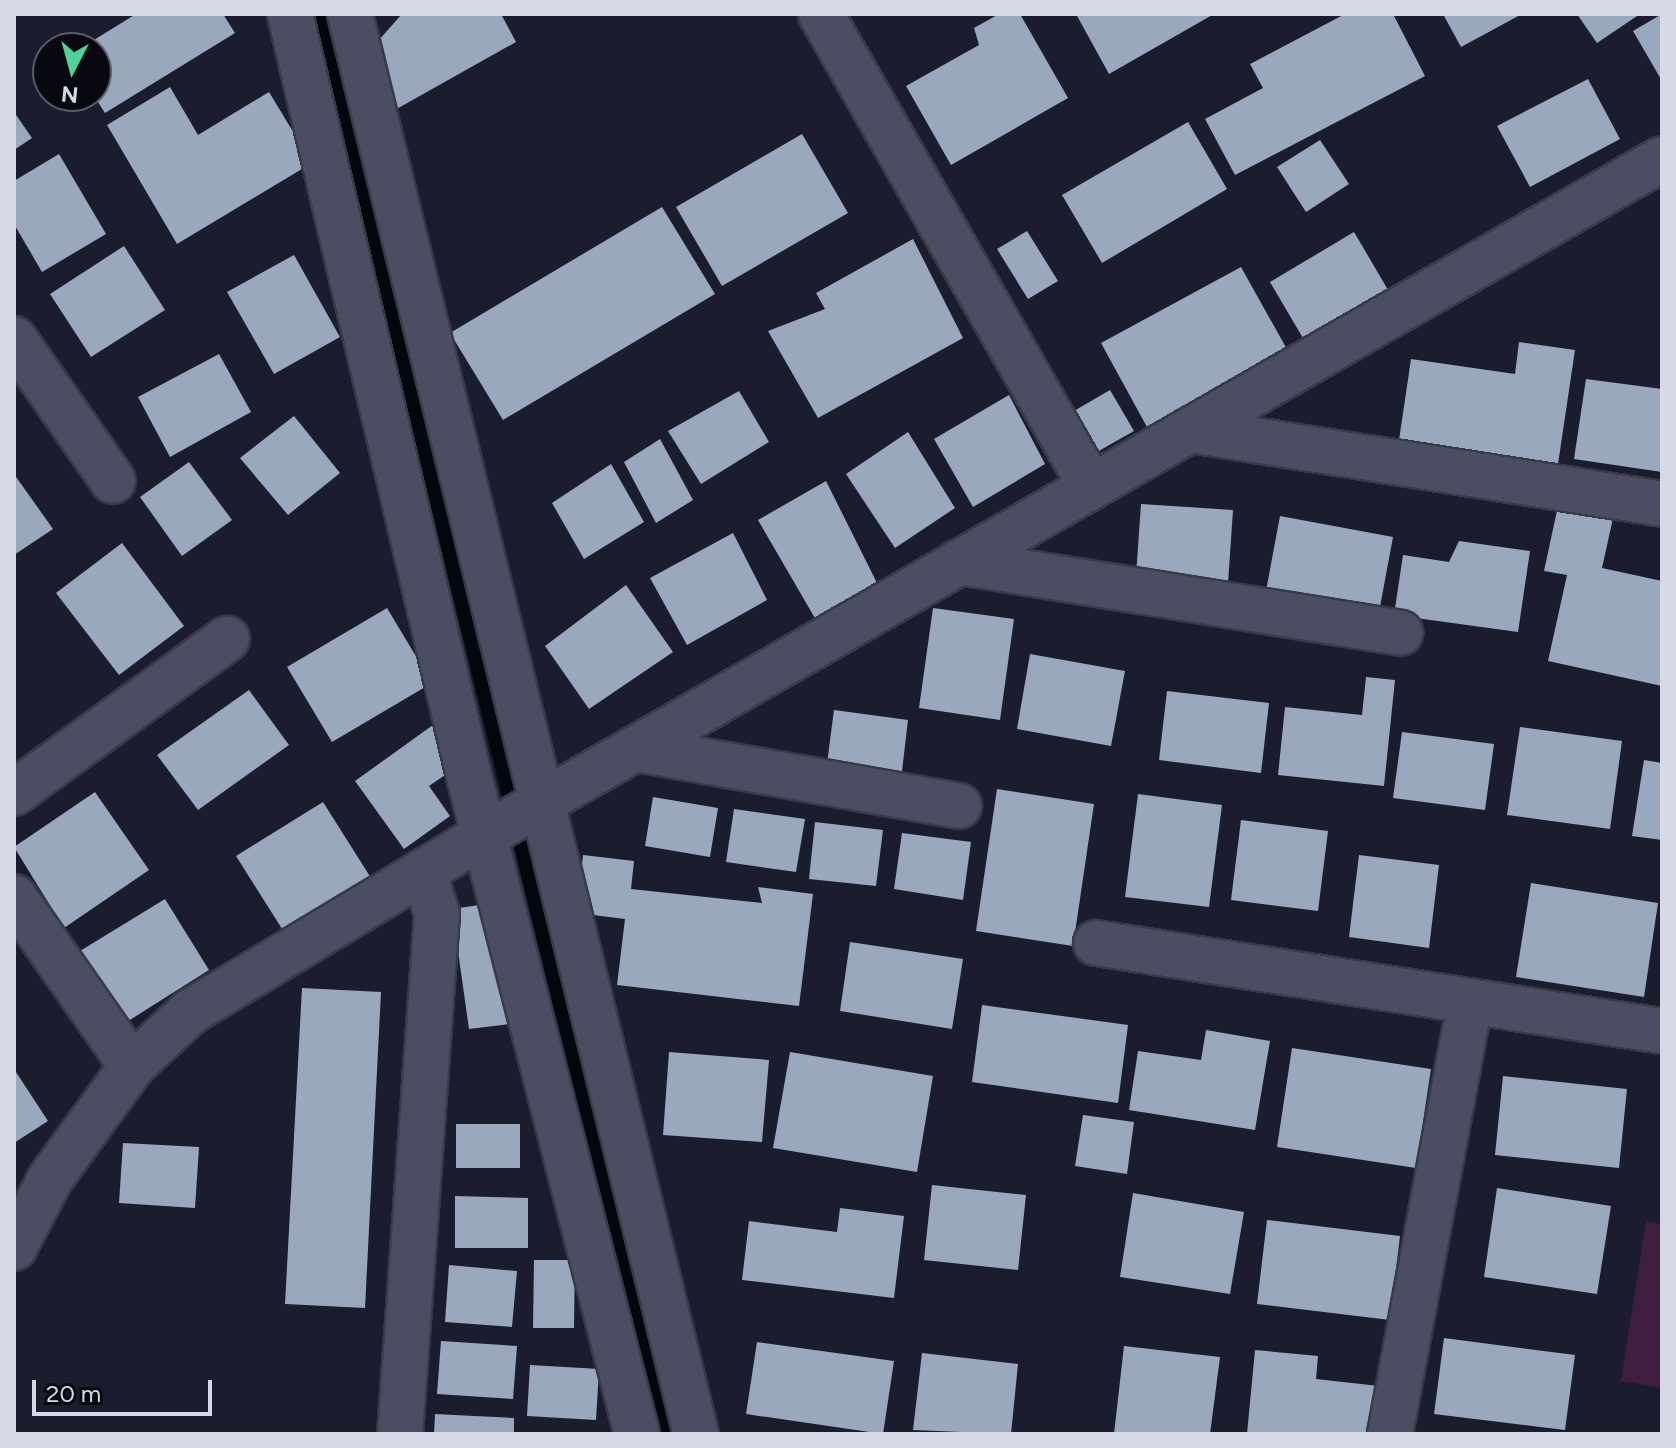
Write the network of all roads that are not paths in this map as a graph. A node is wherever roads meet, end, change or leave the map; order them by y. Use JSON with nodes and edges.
{"nodes":[{"id":1,"x":290,"y":14,"type":"edge"},
{"id":2,"x":350,"y":14,"type":"edge"},
{"id":3,"x":821,"y":14,"type":"edge"},
{"id":4,"x":1662,"y":159,"type":"edge"},
{"id":5,"x":14,"y":339,"type":"edge"},
{"id":6,"x":1190,"y":430,"type":"junction"},
{"id":7,"x":113,"y":481,"type":"dead end"},
{"id":8,"x":1091,"y":486,"type":"junction"},
{"id":9,"x":1662,"y":504,"type":"edge"},
{"id":10,"x":959,"y":562,"type":"junction"},
{"id":11,"x":1400,"y":633,"type":"dead end"},
{"id":12,"x":227,"y":639,"type":"dead end"},
{"id":13,"x":636,"y":749,"type":"junction"},
{"id":14,"x":14,"y":793,"type":"edge"},
{"id":15,"x":959,"y":806,"type":"dead end"},
{"id":16,"x":513,"y":820,"type":"junction"},
{"id":17,"x":424,"y":873,"type":"junction"},
{"id":18,"x":14,"y":897,"type":"edge"},
{"id":19,"x":1096,"y":943,"type":"dead end"},
{"id":20,"x":560,"y":1003,"type":"junction"},
{"id":21,"x":1470,"y":1003,"type":"junction"},
{"id":22,"x":1662,"y":1031,"type":"edge"},
{"id":23,"x":132,"y":1066,"type":"junction"},
{"id":24,"x":14,"y":1248,"type":"edge"},
{"id":25,"x":400,"y":1434,"type":"edge"},
{"id":26,"x":637,"y":1434,"type":"edge"},
{"id":27,"x":696,"y":1434,"type":"edge"},
{"id":28,"x":1390,"y":1434,"type":"edge"}],
"edges":[{"from":1,"to":16,"type":"street"},
{"from":2,"to":16,"type":"street"},
{"from":3,"to":8,"type":"street"},
{"from":4,"to":6,"type":"street"},
{"from":5,"to":7,"type":"street"},
{"from":6,"to":8,"type":"street"},
{"from":6,"to":9,"type":"street"},
{"from":8,"to":10,"type":"street"},
{"from":10,"to":11,"type":"street"},
{"from":10,"to":13,"type":"street"},
{"from":12,"to":14,"type":"street"},
{"from":13,"to":15,"type":"street"},
{"from":13,"to":16,"type":"street"},
{"from":16,"to":17,"type":"street"},
{"from":16,"to":20,"type":"street"},
{"from":16,"to":20,"type":"street"},
{"from":17,"to":23,"type":"street"},
{"from":17,"to":25,"type":"street"},
{"from":18,"to":23,"type":"street"},
{"from":19,"to":21,"type":"street"},
{"from":20,"to":26,"type":"street"},
{"from":20,"to":27,"type":"street"},
{"from":21,"to":22,"type":"street"},
{"from":21,"to":28,"type":"street"},
{"from":23,"to":24,"type":"street"}]}
